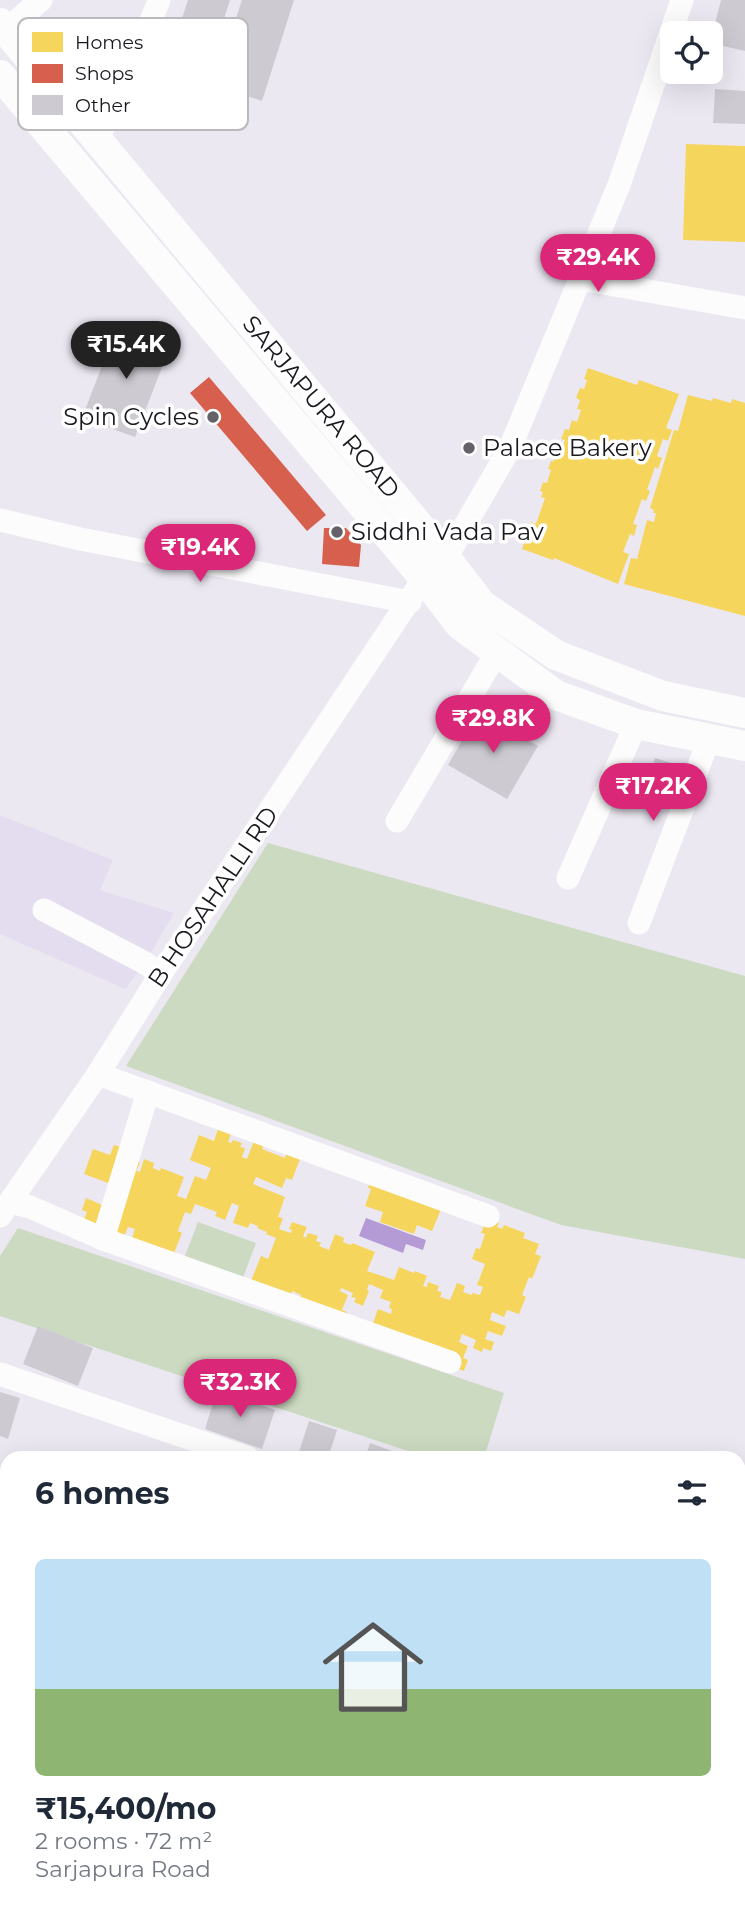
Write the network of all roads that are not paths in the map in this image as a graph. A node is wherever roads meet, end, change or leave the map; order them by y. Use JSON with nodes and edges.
{"nodes":[{"id":1,"x":41,"y":0,"type":"edge"},
{"id":2,"x":159,"y":0,"type":"edge"},
{"id":3,"x":682,"y":0,"type":"edge"},
{"id":4,"x":152,"y":18,"type":"edge"},
{"id":5,"x":3,"y":26,"type":"edge"},
{"id":6,"x":18,"y":44,"type":"edge"},
{"id":7,"x":0,"y":75,"type":"edge"},
{"id":8,"x":18,"y":97,"type":"edge"},
{"id":9,"x":45,"y":130,"type":"edge"},
{"id":10,"x":90,"y":130,"type":"edge"},
{"id":11,"x":102,"y":130,"type":"edge"},
{"id":12,"x":97,"y":139,"type":"junction"},
{"id":13,"x":580,"y":279,"type":"junction"},
{"id":14,"x":745,"y":308,"type":"edge"},
{"id":15,"x":0,"y":520,"type":"edge"},
{"id":16,"x":446,"y":558,"type":"junction"},
{"id":17,"x":417,"y":590,"type":"junction"},
{"id":18,"x":497,"y":652,"type":"junction"},
{"id":19,"x":745,"y":713,"type":"edge"},
{"id":20,"x":635,"y":724,"type":"junction"},
{"id":21,"x":709,"y":739,"type":"junction"},
{"id":22,"x":745,"y":746,"type":"edge"},
{"id":23,"x":397,"y":821,"type":"dead end"},
{"id":24,"x":568,"y":878,"type":"dead end"},
{"id":25,"x":44,"y":910,"type":"dead end"},
{"id":26,"x":639,"y":923,"type":"dead end"},
{"id":27,"x":161,"y":974,"type":"junction"},
{"id":28,"x":98,"y":1074,"type":"junction"},
{"id":29,"x":148,"y":1092,"type":"junction"},
{"id":30,"x":5,"y":1209,"type":"edge"},
{"id":31,"x":488,"y":1216,"type":"dead end"},
{"id":32,"x":103,"y":1239,"type":"junction"},
{"id":33,"x":450,"y":1362,"type":"dead end"},
{"id":34,"x":0,"y":1374,"type":"edge"},
{"id":35,"x":227,"y":1451,"type":"edge"}],
"edges":[{"from":1,"to":5,"type":"street"},
{"from":2,"to":4,"type":"street"},
{"from":3,"to":13,"type":"street"},
{"from":5,"to":6,"type":"main road","name":"SARJAPURA ROAD"},
{"from":7,"to":8,"type":"main road","name":"SARJAPURA ROAD"},
{"from":9,"to":17,"type":"main road","name":"SARJAPURA ROAD"},
{"from":10,"to":12,"type":"main road","name":"SARJAPURA ROAD"},
{"from":11,"to":12,"type":"street"},
{"from":12,"to":16,"type":"main road","name":"SARJAPURA ROAD"},
{"from":13,"to":14,"type":"street"},
{"from":13,"to":16,"type":"street"},
{"from":15,"to":17,"type":"street"},
{"from":16,"to":19,"type":"main road","name":"SARJAPURA ROAD"},
{"from":17,"to":18,"type":"main road","name":"SARJAPURA ROAD"},
{"from":17,"to":27,"type":"street","name":"B HOSAHALLI RD"},
{"from":18,"to":20,"type":"main road","name":"SARJAPURA ROAD"},
{"from":18,"to":23,"type":"street"},
{"from":20,"to":21,"type":"main road","name":"SARJAPURA ROAD"},
{"from":20,"to":24,"type":"street"},
{"from":21,"to":22,"type":"main road","name":"SARJAPURA ROAD"},
{"from":21,"to":26,"type":"street"},
{"from":25,"to":27,"type":"street"},
{"from":27,"to":28,"type":"street","name":"B HOSAHALLI RD"},
{"from":28,"to":29,"type":"street"},
{"from":28,"to":30,"type":"street","name":"B HOSAHALLI RD"},
{"from":29,"to":31,"type":"street"},
{"from":29,"to":32,"type":"street"},
{"from":30,"to":32,"type":"street"},
{"from":32,"to":33,"type":"street"},
{"from":34,"to":35,"type":"street"}]}
